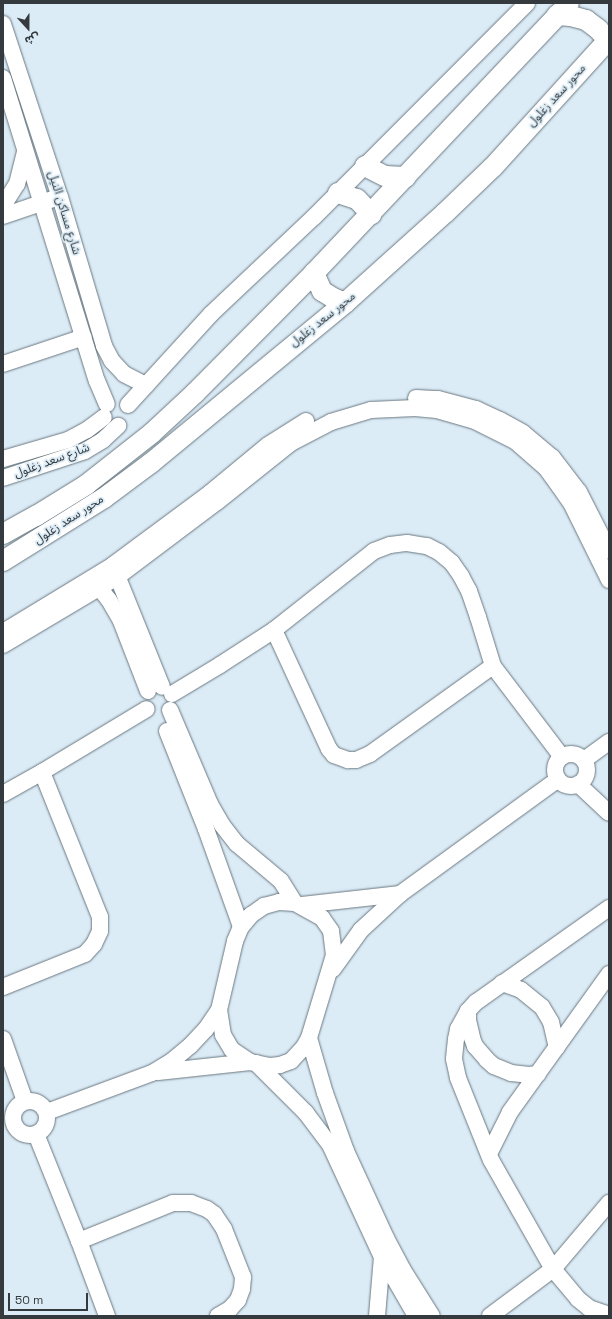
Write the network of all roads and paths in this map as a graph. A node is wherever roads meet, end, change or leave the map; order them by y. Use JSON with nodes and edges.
{"nodes":[{"id":1,"x":527,"y":3,"type":"edge"},
{"id":2,"x":563,"y":9,"type":"edge"},
{"id":3,"x":3,"y":24,"type":"edge"},
{"id":4,"x":608,"y":39,"type":"edge"},
{"id":5,"x":3,"y":78,"type":"edge"},
{"id":6,"x":26,"y":148,"type":"junction"},
{"id":7,"x":365,"y":166,"type":"junction"},
{"id":8,"x":406,"y":177,"type":"junction"},
{"id":9,"x":338,"y":193,"type":"junction"},
{"id":10,"x":60,"y":197,"type":"junction"},
{"id":11,"x":43,"y":202,"type":"junction"},
{"id":12,"x":3,"y":206,"type":"edge"},
{"id":13,"x":371,"y":214,"type":"junction"},
{"id":14,"x":3,"y":216,"type":"edge"},
{"id":15,"x":314,"y":273,"type":"junction"},
{"id":16,"x":345,"y":303,"type":"junction"},
{"id":17,"x":84,"y":337,"type":"junction"},
{"id":18,"x":3,"y":364,"type":"edge"},
{"id":19,"x":146,"y":385,"type":"junction"},
{"id":20,"x":128,"y":405,"type":"junction"},
{"id":21,"x":106,"y":411,"type":"junction"},
{"id":22,"x":118,"y":426,"type":"junction"},
{"id":23,"x":29,"y":452,"type":"junction"},
{"id":24,"x":3,"y":459,"type":"edge"},
{"id":25,"x":35,"y":468,"type":"junction"},
{"id":26,"x":3,"y":478,"type":"edge"},
{"id":27,"x":3,"y":534,"type":"edge"},
{"id":28,"x":609,"y":551,"type":"edge"},
{"id":29,"x":3,"y":561,"type":"edge"},
{"id":30,"x":115,"y":571,"type":"junction"},
{"id":31,"x":609,"y":580,"type":"edge"},
{"id":32,"x":96,"y":584,"type":"junction"},
{"id":33,"x":274,"y":630,"type":"junction"},
{"id":34,"x":3,"y":632,"type":"edge"},
{"id":35,"x":3,"y":645,"type":"edge"},
{"id":36,"x":493,"y":666,"type":"junction"},
{"id":37,"x":160,"y":701,"type":"junction"},
{"id":38,"x":609,"y":742,"type":"edge"},
{"id":39,"x":562,"y":757,"type":"junction"},
{"id":40,"x":584,"y":760,"type":"junction"},
{"id":41,"x":42,"y":772,"type":"junction"},
{"id":42,"x":558,"y":779,"type":"junction"},
{"id":43,"x":578,"y":784,"type":"junction"},
{"id":44,"x":3,"y":794,"type":"edge"},
{"id":45,"x":609,"y":813,"type":"edge"},
{"id":46,"x":400,"y":894,"type":"junction"},
{"id":47,"x":299,"y":904,"type":"junction"},
{"id":48,"x":609,"y":908,"type":"edge"},
{"id":49,"x":241,"y":927,"type":"junction"},
{"id":50,"x":330,"y":973,"type":"junction"},
{"id":51,"x":609,"y":974,"type":"edge"},
{"id":52,"x":502,"y":983,"type":"junction"},
{"id":53,"x":3,"y":987,"type":"edge"},
{"id":54,"x":219,"y":1010,"type":"junction"},
{"id":55,"x":468,"y":1011,"type":"junction"},
{"id":56,"x":309,"y":1038,"type":"junction"},
{"id":57,"x":3,"y":1039,"type":"edge"},
{"id":58,"x":557,"y":1047,"type":"junction"},
{"id":59,"x":253,"y":1062,"type":"junction"},
{"id":60,"x":152,"y":1073,"type":"junction"},
{"id":61,"x":538,"y":1074,"type":"junction"},
{"id":62,"x":25,"y":1101,"type":"junction"},
{"id":63,"x":46,"y":1112,"type":"junction"},
{"id":64,"x":9,"y":1128,"type":"edge"},
{"id":65,"x":36,"y":1134,"type":"junction"},
{"id":66,"x":489,"y":1154,"type":"junction"},
{"id":67,"x":609,"y":1203,"type":"edge"},
{"id":68,"x":79,"y":1241,"type":"junction"},
{"id":69,"x":382,"y":1257,"type":"junction"},
{"id":70,"x":553,"y":1269,"type":"junction"},
{"id":71,"x":609,"y":1315,"type":"edge"},
{"id":72,"x":107,"y":1316,"type":"edge"},
{"id":73,"x":218,"y":1316,"type":"edge"},
{"id":74,"x":377,"y":1316,"type":"edge"},
{"id":75,"x":416,"y":1316,"type":"edge"},
{"id":76,"x":432,"y":1316,"type":"edge"},
{"id":77,"x":490,"y":1316,"type":"edge"}],
"edges":[{"from":1,"to":7,"type":"street"},
{"from":2,"to":4,"type":"main road"},
{"from":2,"to":8,"type":"main road","name":"محور سعد زغلول"},
{"from":3,"to":10,"type":"street","name":"شارع مساكن النيل"},
{"from":4,"to":16,"type":"main road","name":"محور سعد زغلول"},
{"from":5,"to":6,"type":"street","name":"شارع مساكن النيل"},
{"from":6,"to":11,"type":"street","name":"شارع مساكن النيل"},
{"from":6,"to":12,"type":"street"},
{"from":7,"to":8,"type":"main road"},
{"from":7,"to":9,"type":"street"},
{"from":8,"to":13,"type":"main road","name":"محور سعد زغلول"},
{"from":9,"to":13,"type":"main road"},
{"from":9,"to":19,"type":"street"},
{"from":10,"to":11,"type":"street"},
{"from":10,"to":19,"type":"street","name":"شارع مساكن النيل"},
{"from":11,"to":14,"type":"street"},
{"from":11,"to":17,"type":"street","name":"شارع مساكن النيل"},
{"from":13,"to":15,"type":"main road","name":"محور سعد زغلول"},
{"from":15,"to":16,"type":"main road"},
{"from":15,"to":27,"type":"main road","name":"محور سعد زغلول"},
{"from":16,"to":29,"type":"main road","name":"محور سعد زغلول"},
{"from":17,"to":18,"type":"street"},
{"from":17,"to":21,"type":"street","name":"شارع مساكن النيل"},
{"from":19,"to":20,"type":"street"},
{"from":20,"to":21,"type":"street"},
{"from":20,"to":22,"type":"street"},
{"from":21,"to":22,"type":"street"},
{"from":21,"to":23,"type":"street","name":"شارع سعد زغلول"},
{"from":22,"to":25,"type":"street","name":"شارع سعد زغلول"},
{"from":23,"to":24,"type":"street","name":"شارع سعد زغلول"},
{"from":23,"to":25,"type":"street"},
{"from":25,"to":26,"type":"street","name":"شارع سعد زغلول"},
{"from":28,"to":30,"type":"street"},
{"from":30,"to":31,"type":"street"},
{"from":30,"to":32,"type":"street"},
{"from":30,"to":37,"type":"street"},
{"from":32,"to":34,"type":"street"},
{"from":32,"to":35,"type":"street"},
{"from":32,"to":37,"type":"street"},
{"from":33,"to":36,"type":"street"},
{"from":33,"to":36,"type":"street"},
{"from":33,"to":37,"type":"street"},
{"from":36,"to":39,"type":"street"},
{"from":37,"to":41,"type":"street"},
{"from":37,"to":47,"type":"street"},
{"from":37,"to":49,"type":"street"},
{"from":38,"to":40,"type":"street"},
{"from":39,"to":40,"type":"street"},
{"from":39,"to":42,"type":"street"},
{"from":40,"to":43,"type":"street"},
{"from":41,"to":44,"type":"street"},
{"from":41,"to":53,"type":"street"},
{"from":42,"to":43,"type":"street"},
{"from":42,"to":46,"type":"street"},
{"from":43,"to":45,"type":"street"},
{"from":46,"to":47,"type":"street"},
{"from":46,"to":50,"type":"street"},
{"from":47,"to":49,"type":"street"},
{"from":47,"to":50,"type":"street"},
{"from":48,"to":52,"type":"street"},
{"from":49,"to":54,"type":"street"},
{"from":50,"to":56,"type":"street"},
{"from":51,"to":58,"type":"street"},
{"from":52,"to":55,"type":"street"},
{"from":52,"to":58,"type":"street"},
{"from":54,"to":59,"type":"street"},
{"from":54,"to":60,"type":"street"},
{"from":55,"to":61,"type":"street"},
{"from":55,"to":66,"type":"street"},
{"from":56,"to":59,"type":"street"},
{"from":56,"to":76,"type":"street"},
{"from":57,"to":62,"type":"street"},
{"from":58,"to":61,"type":"street"},
{"from":59,"to":60,"type":"street"},
{"from":59,"to":69,"type":"street"},
{"from":60,"to":63,"type":"street"},
{"from":61,"to":66,"type":"street"},
{"from":62,"to":63,"type":"street"},
{"from":62,"to":64,"type":"street"},
{"from":63,"to":65,"type":"street"},
{"from":64,"to":65,"type":"street"},
{"from":65,"to":68,"type":"street"},
{"from":66,"to":70,"type":"street"},
{"from":67,"to":70,"type":"street"},
{"from":68,"to":72,"type":"street"},
{"from":68,"to":73,"type":"street"},
{"from":69,"to":74,"type":"street"},
{"from":69,"to":75,"type":"street"},
{"from":70,"to":71,"type":"street"},
{"from":70,"to":77,"type":"street"}]}
